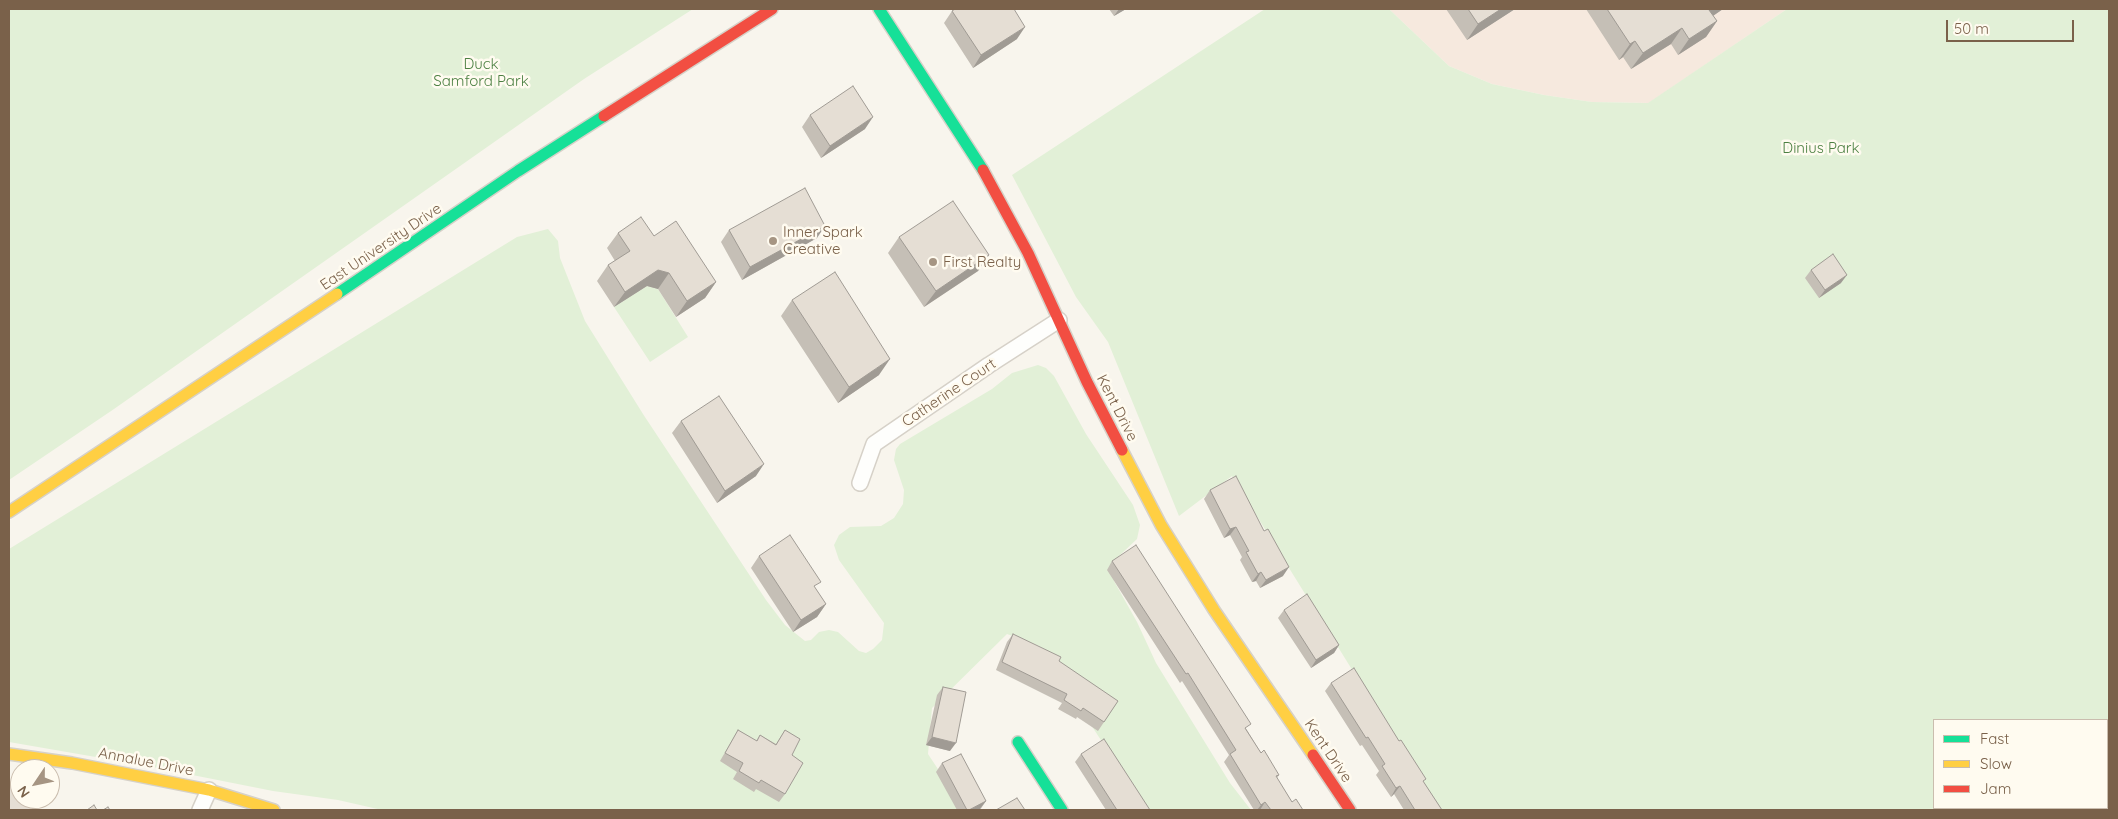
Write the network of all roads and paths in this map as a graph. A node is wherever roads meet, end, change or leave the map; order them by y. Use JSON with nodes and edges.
{"nodes":[{"id":1,"x":772,"y":9,"type":"edge"},
{"id":2,"x":878,"y":9,"type":"edge"},
{"id":3,"x":1059,"y":320,"type":"junction"},
{"id":4,"x":860,"y":483,"type":"dead end"},
{"id":5,"x":9,"y":512,"type":"edge"},
{"id":6,"x":1018,"y":742,"type":"dead end"},
{"id":7,"x":9,"y":754,"type":"edge"},
{"id":8,"x":209,"y":790,"type":"junction"},
{"id":9,"x":200,"y":810,"type":"edge"},
{"id":10,"x":274,"y":810,"type":"edge"},
{"id":11,"x":1062,"y":810,"type":"edge"},
{"id":12,"x":1350,"y":810,"type":"edge"}],
"edges":[{"from":1,"to":5,"type":"street","name":"East University Drive"},
{"from":2,"to":3,"type":"street","name":"Kent Drive"},
{"from":3,"to":4,"type":"street","name":"Catherine Court"},
{"from":3,"to":12,"type":"street","name":"Kent Drive"},
{"from":6,"to":11,"type":"street"},
{"from":7,"to":8,"type":"street","name":"Annalue Drive"},
{"from":8,"to":9,"type":"street"},
{"from":8,"to":10,"type":"street","name":"Annalue Drive"}]}
